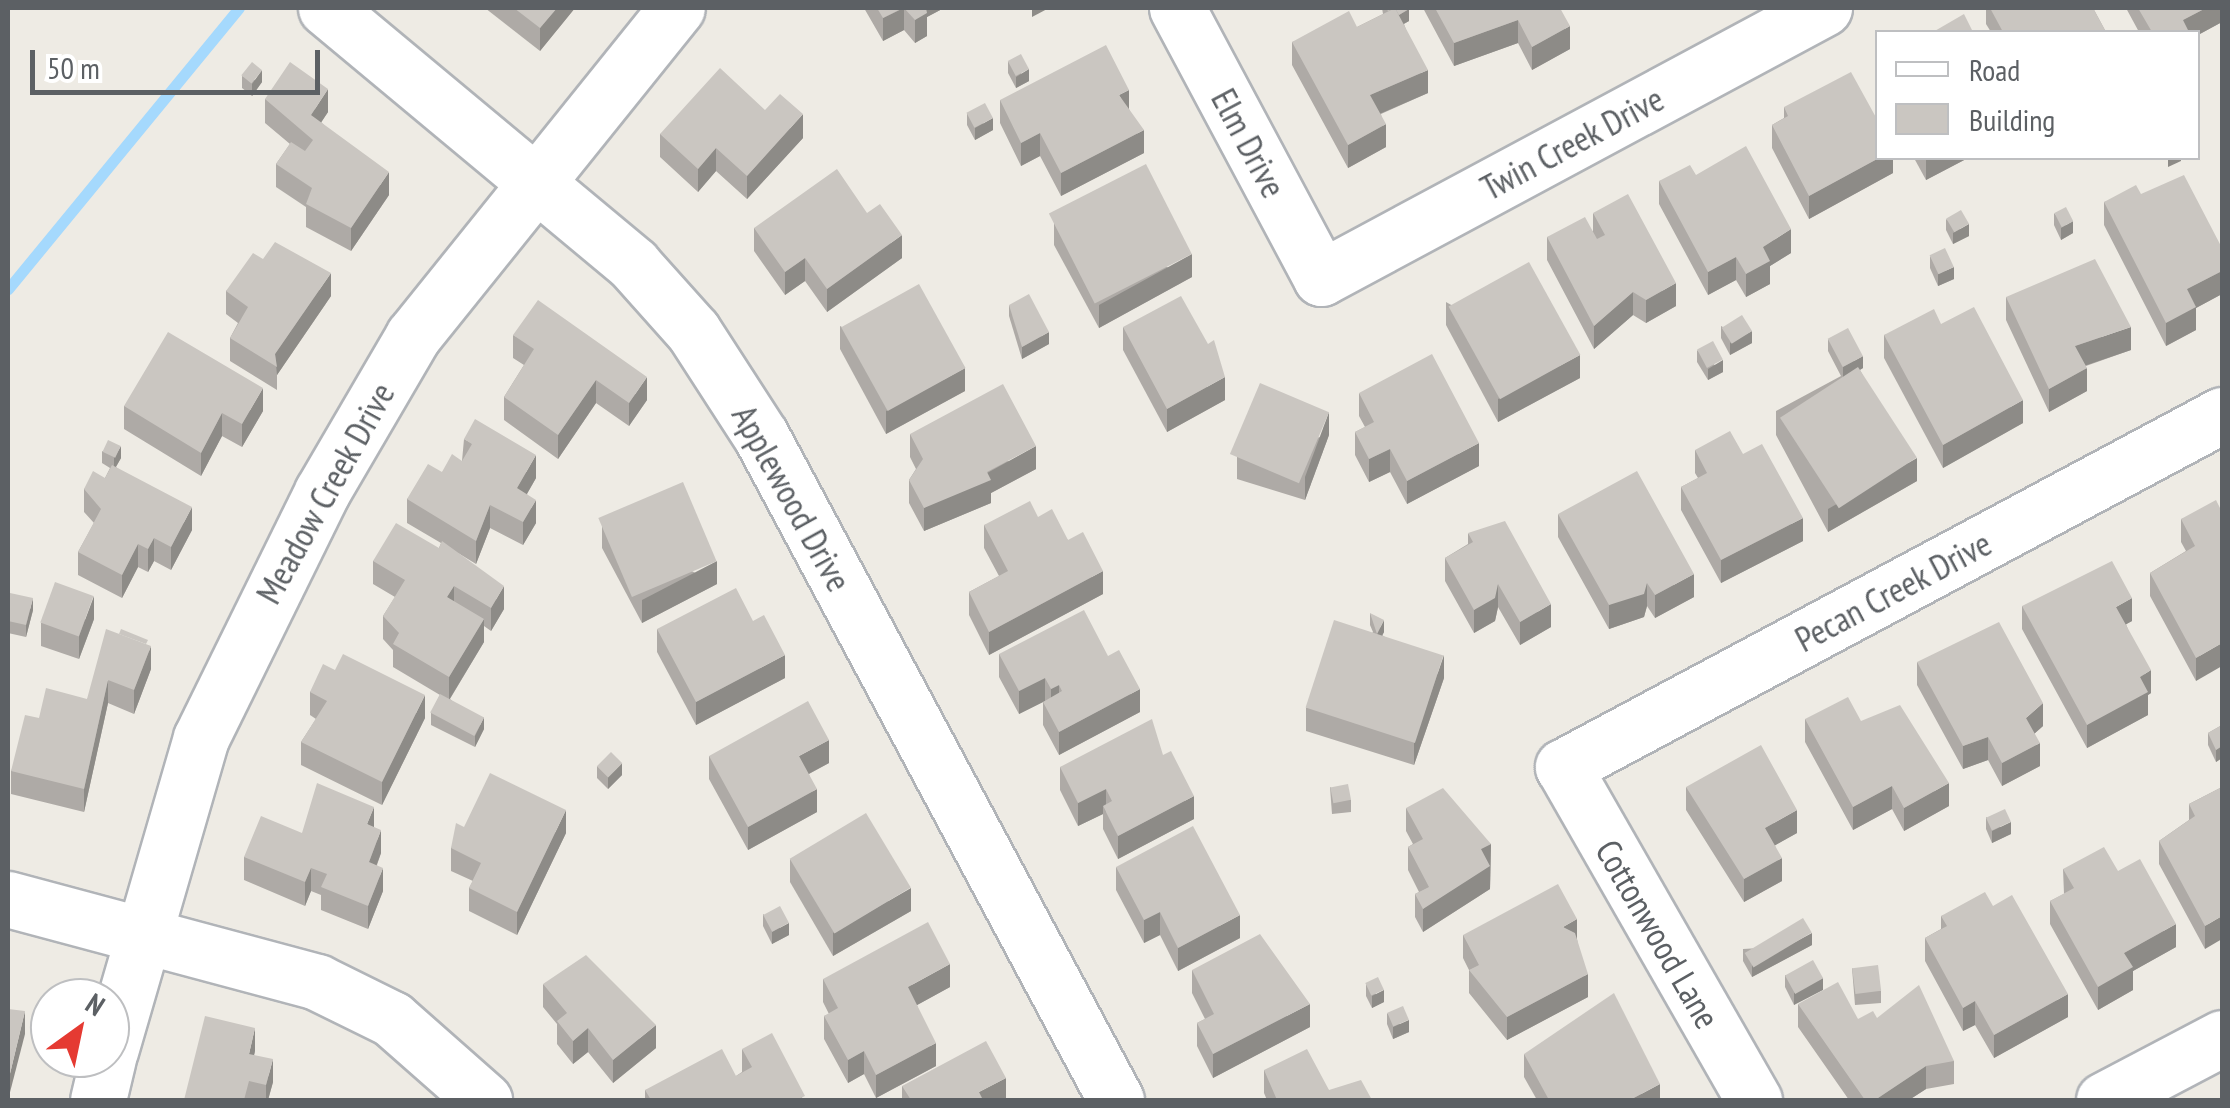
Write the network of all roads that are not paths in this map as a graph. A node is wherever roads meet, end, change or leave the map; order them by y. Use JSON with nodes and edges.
{"nodes":[{"id":1,"x":326,"y":8,"type":"edge"},
{"id":2,"x":676,"y":8,"type":"edge"},
{"id":3,"x":1176,"y":8,"type":"edge"},
{"id":4,"x":1800,"y":13,"type":"edge"},
{"id":5,"x":534,"y":180,"type":"junction"},
{"id":6,"x":1321,"y":278,"type":"joint"},
{"id":7,"x":2222,"y":415,"type":"edge"},
{"id":8,"x":1563,"y":767,"type":"joint"},
{"id":9,"x":8,"y":898,"type":"edge"},
{"id":10,"x":140,"y":931,"type":"junction"},
{"id":11,"x":128,"y":978,"type":"edge"},
{"id":12,"x":2222,"y":1038,"type":"edge"},
{"id":13,"x":484,"y":1100,"type":"edge"},
{"id":14,"x":1116,"y":1100,"type":"edge"},
{"id":15,"x":1754,"y":1100,"type":"edge"},
{"id":16,"x":2104,"y":1100,"type":"edge"}],
"edges":[{"from":1,"to":5,"type":"street","name":"Applewood Drive"},
{"from":2,"to":5,"type":"street","name":"Meadow Creek Drive"},
{"from":3,"to":6,"type":"street","name":"Elm Drive"},
{"from":4,"to":6,"type":"street","name":"Twin Creek Drive"},
{"from":5,"to":10,"type":"street","name":"Meadow Creek Drive"},
{"from":5,"to":14,"type":"street","name":"Applewood Drive"},
{"from":7,"to":8,"type":"street","name":"Pecan Creek Drive"},
{"from":8,"to":15,"type":"street","name":"Cottonwood Lane"},
{"from":9,"to":10,"type":"street"},
{"from":10,"to":11,"type":"street","name":"Meadow Creek Drive"},
{"from":10,"to":13,"type":"street"},
{"from":12,"to":16,"type":"street"}]}
